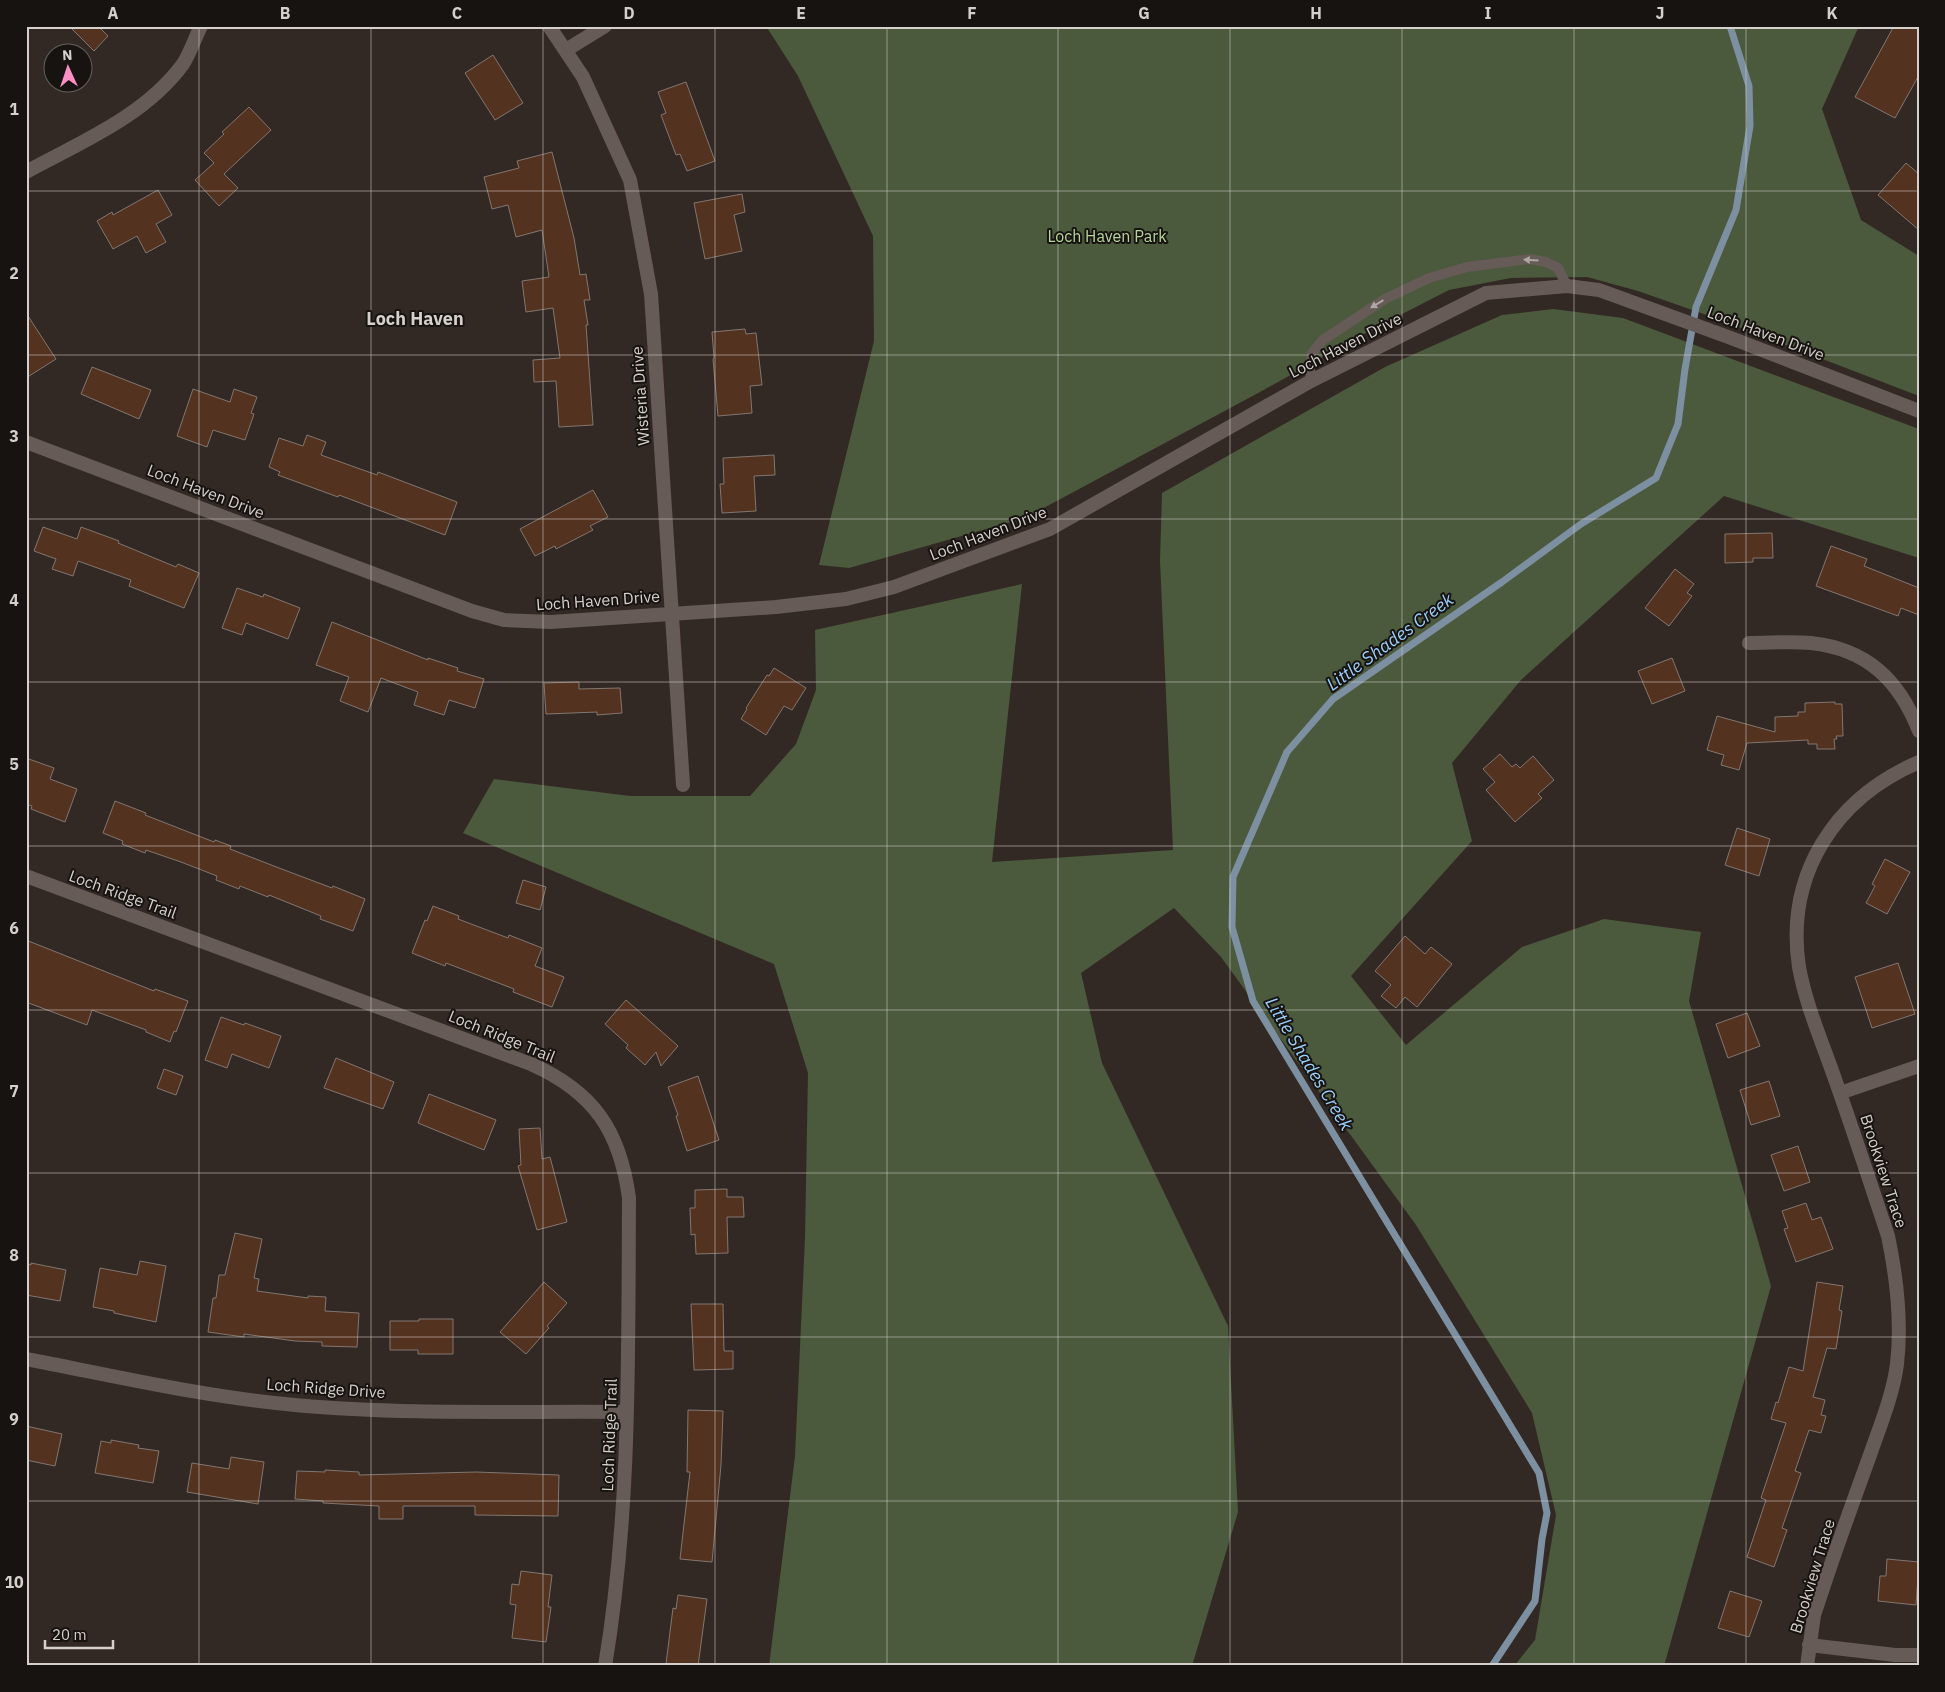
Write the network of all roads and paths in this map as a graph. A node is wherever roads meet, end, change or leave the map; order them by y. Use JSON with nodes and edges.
{"nodes":[{"id":1,"x":201,"y":26,"type":"edge"},
{"id":2,"x":549,"y":26,"type":"edge"},
{"id":3,"x":605,"y":26,"type":"edge"},
{"id":4,"x":566,"y":50,"type":"junction"},
{"id":5,"x":26,"y":172,"type":"edge"},
{"id":6,"x":1567,"y":286,"type":"junction"},
{"id":7,"x":1311,"y":381,"type":"junction"},
{"id":8,"x":1919,"y":411,"type":"edge"},
{"id":9,"x":26,"y":442,"type":"edge"},
{"id":10,"x":671,"y":613,"type":"junction"},
{"id":11,"x":1749,"y":643,"type":"dead end"},
{"id":12,"x":1919,"y":731,"type":"edge"},
{"id":13,"x":1919,"y":762,"type":"edge"},
{"id":14,"x":683,"y":785,"type":"dead end"},
{"id":15,"x":26,"y":876,"type":"edge"},
{"id":16,"x":1919,"y":1066,"type":"edge"},
{"id":17,"x":1840,"y":1093,"type":"junction"},
{"id":18,"x":26,"y":1360,"type":"edge"},
{"id":19,"x":627,"y":1412,"type":"junction"},
{"id":20,"x":1809,"y":1644,"type":"junction"},
{"id":21,"x":1919,"y":1655,"type":"edge"},
{"id":22,"x":605,"y":1666,"type":"edge"},
{"id":23,"x":1807,"y":1666,"type":"edge"}],
"edges":[{"from":1,"to":5,"type":"street"},
{"from":2,"to":4,"type":"street","name":"Wisteria Drive"},
{"from":3,"to":4,"type":"street"},
{"from":4,"to":10,"type":"street","name":"Wisteria Drive"},
{"from":6,"to":7,"type":"street","name":"Loch Haven Drive"},
{"from":6,"to":7,"type":"lane","one_way":true},
{"from":6,"to":8,"type":"street","name":"Loch Haven Drive"},
{"from":7,"to":10,"type":"street","name":"Loch Haven Drive"},
{"from":9,"to":10,"type":"street","name":"Loch Haven Drive"},
{"from":10,"to":14,"type":"street","name":"Wisteria Drive"},
{"from":11,"to":12,"type":"street"},
{"from":13,"to":17,"type":"street","name":"Brookview Trace"},
{"from":15,"to":19,"type":"street","name":"Loch Ridge Trail"},
{"from":16,"to":17,"type":"street"},
{"from":17,"to":20,"type":"street","name":"Brookview Trace"},
{"from":18,"to":19,"type":"street","name":"Loch Ridge Drive"},
{"from":19,"to":22,"type":"street","name":"Loch Ridge Trail"},
{"from":20,"to":21,"type":"street"},
{"from":20,"to":23,"type":"street","name":"Brookview Trace"}]}
